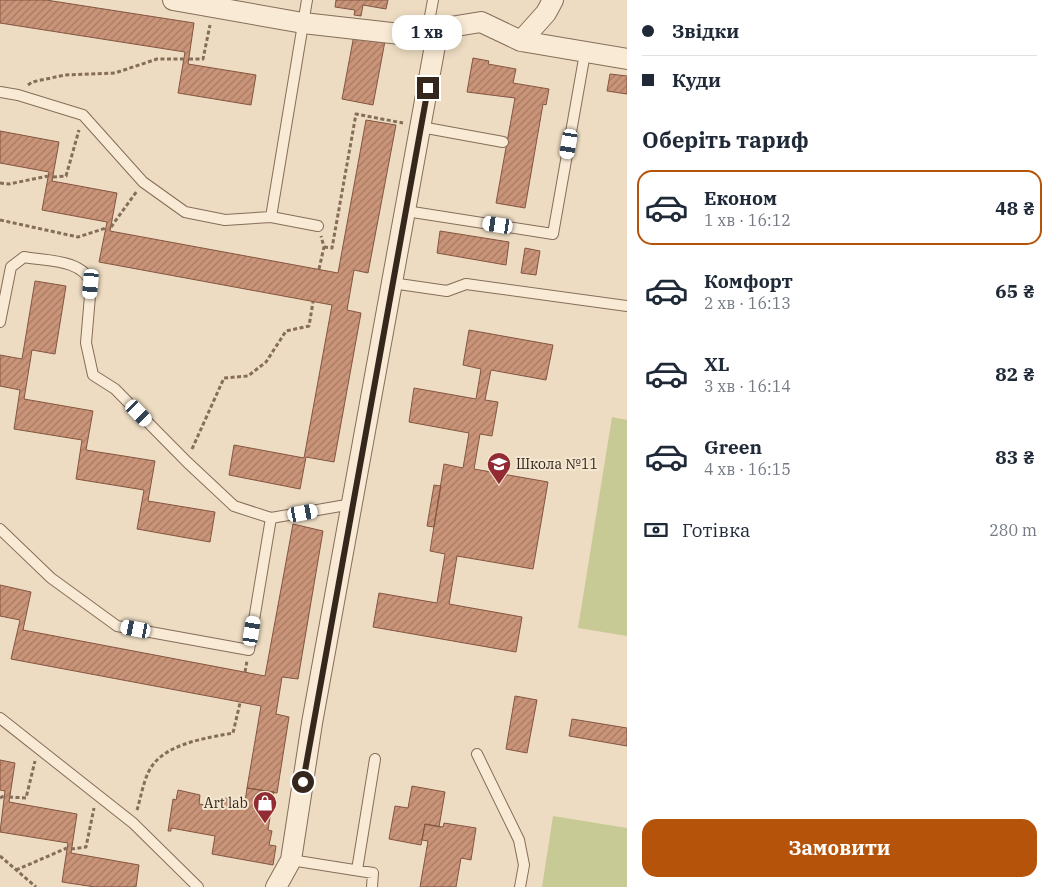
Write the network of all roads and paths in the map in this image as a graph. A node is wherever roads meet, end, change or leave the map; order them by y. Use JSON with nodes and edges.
{"nodes":[{"id":1,"x":173,"y":0,"type":"edge"},
{"id":2,"x":307,"y":0,"type":"edge"},
{"id":3,"x":433,"y":0,"type":"edge"},
{"id":4,"x":553,"y":0,"type":"edge"},
{"id":5,"x":214,"y":7,"type":"junction"},
{"id":6,"x":303,"y":24,"type":"junction"},
{"id":7,"x":433,"y":28,"type":"junction"},
{"id":8,"x":521,"y":41,"type":"junction"},
{"id":9,"x":585,"y":53,"type":"junction"},
{"id":10,"x":184,"y":59,"type":"dead end"},
{"id":11,"x":189,"y":59,"type":"dead end"},
{"id":12,"x":627,"y":59,"type":"edge"},
{"id":13,"x":0,"y":92,"type":"edge"},
{"id":14,"x":18,"y":95,"type":"junction"},
{"id":15,"x":83,"y":115,"type":"junction"},
{"id":16,"x":422,"y":127,"type":"junction"},
{"id":17,"x":503,"y":142,"type":"dead end"},
{"id":18,"x":48,"y":176,"type":"dead end"},
{"id":19,"x":53,"y":177,"type":"dead end"},
{"id":20,"x":142,"y":182,"type":"junction"},
{"id":21,"x":0,"y":183,"type":"edge"},
{"id":22,"x":406,"y":211,"type":"junction"},
{"id":23,"x":270,"y":217,"type":"junction"},
{"id":24,"x":0,"y":220,"type":"edge"},
{"id":25,"x":318,"y":226,"type":"joint"},
{"id":26,"x":111,"y":227,"type":"dead end"},
{"id":27,"x":106,"y":228,"type":"dead end"},
{"id":28,"x":324,"y":247,"type":"junction"},
{"id":29,"x":319,"y":269,"type":"dead end"},
{"id":30,"x":392,"y":283,"type":"junction"},
{"id":31,"x":313,"y":302,"type":"dead end"},
{"id":32,"x":627,"y":306,"type":"edge"},
{"id":33,"x":0,"y":322,"type":"edge"},
{"id":34,"x":187,"y":462,"type":"junction"},
{"id":35,"x":352,"y":504,"type":"junction"},
{"id":36,"x":271,"y":518,"type":"junction"},
{"id":37,"x":0,"y":530,"type":"edge"},
{"id":38,"x":240,"y":703,"type":"dead end"},
{"id":39,"x":0,"y":718,"type":"edge"},
{"id":40,"x":38,"y":749,"type":"junction"},
{"id":41,"x":477,"y":754,"type":"dead end"},
{"id":42,"x":375,"y":759,"type":"dead end"},
{"id":43,"x":97,"y":795,"type":"junction"},
{"id":44,"x":4,"y":796,"type":"dead end"},
{"id":45,"x":9,"y":797,"type":"dead end"},
{"id":46,"x":0,"y":798,"type":"edge"},
{"id":47,"x":133,"y":823,"type":"junction"},
{"id":48,"x":0,"y":856,"type":"edge"},
{"id":49,"x":291,"y":860,"type":"junction"},
{"id":50,"x":16,"y":870,"type":"junction"},
{"id":51,"x":358,"y":870,"type":"junction"},
{"id":52,"x":36,"y":887,"type":"edge"},
{"id":53,"x":196,"y":887,"type":"edge"},
{"id":54,"x":276,"y":887,"type":"edge"},
{"id":55,"x":372,"y":887,"type":"edge"},
{"id":56,"x":520,"y":887,"type":"edge"}],
"edges":[{"from":1,"to":5,"type":"street"},
{"from":2,"to":6,"type":"lane"},
{"from":3,"to":7,"type":"lane"},
{"from":4,"to":8,"type":"street"},
{"from":5,"to":6,"type":"street"},
{"from":5,"to":11,"type":"path"},
{"from":6,"to":7,"type":"street"},
{"from":6,"to":23,"type":"lane"},
{"from":7,"to":8,"type":"street"},
{"from":7,"to":16,"type":"street"},
{"from":8,"to":9,"type":"street"},
{"from":9,"to":12,"type":"street"},
{"from":9,"to":22,"type":"lane"},
{"from":10,"to":14,"type":"path"},
{"from":13,"to":14,"type":"lane"},
{"from":14,"to":15,"type":"lane"},
{"from":15,"to":19,"type":"path"},
{"from":15,"to":20,"type":"lane"},
{"from":16,"to":17,"type":"lane"},
{"from":16,"to":22,"type":"street"},
{"from":16,"to":28,"type":"path"},
{"from":18,"to":21,"type":"path"},
{"from":20,"to":23,"type":"lane"},
{"from":20,"to":26,"type":"path"},
{"from":22,"to":30,"type":"street"},
{"from":23,"to":25,"type":"lane"},
{"from":24,"to":27,"type":"path"},
{"from":25,"to":28,"type":"path"},
{"from":28,"to":29,"type":"path"},
{"from":30,"to":32,"type":"lane"},
{"from":30,"to":35,"type":"street"},
{"from":31,"to":34,"type":"path"},
{"from":33,"to":34,"type":"lane"},
{"from":34,"to":36,"type":"lane"},
{"from":35,"to":36,"type":"lane"},
{"from":35,"to":49,"type":"street"},
{"from":36,"to":37,"type":"lane"},
{"from":38,"to":47,"type":"path"},
{"from":39,"to":40,"type":"lane"},
{"from":40,"to":43,"type":"lane"},
{"from":40,"to":45,"type":"path"},
{"from":41,"to":56,"type":"lane"},
{"from":42,"to":51,"type":"lane"},
{"from":43,"to":47,"type":"lane"},
{"from":43,"to":50,"type":"path"},
{"from":44,"to":46,"type":"path"},
{"from":47,"to":53,"type":"lane"},
{"from":48,"to":50,"type":"path"},
{"from":49,"to":51,"type":"lane"},
{"from":49,"to":54,"type":"street"},
{"from":50,"to":52,"type":"path"},
{"from":51,"to":55,"type":"lane"}]}
